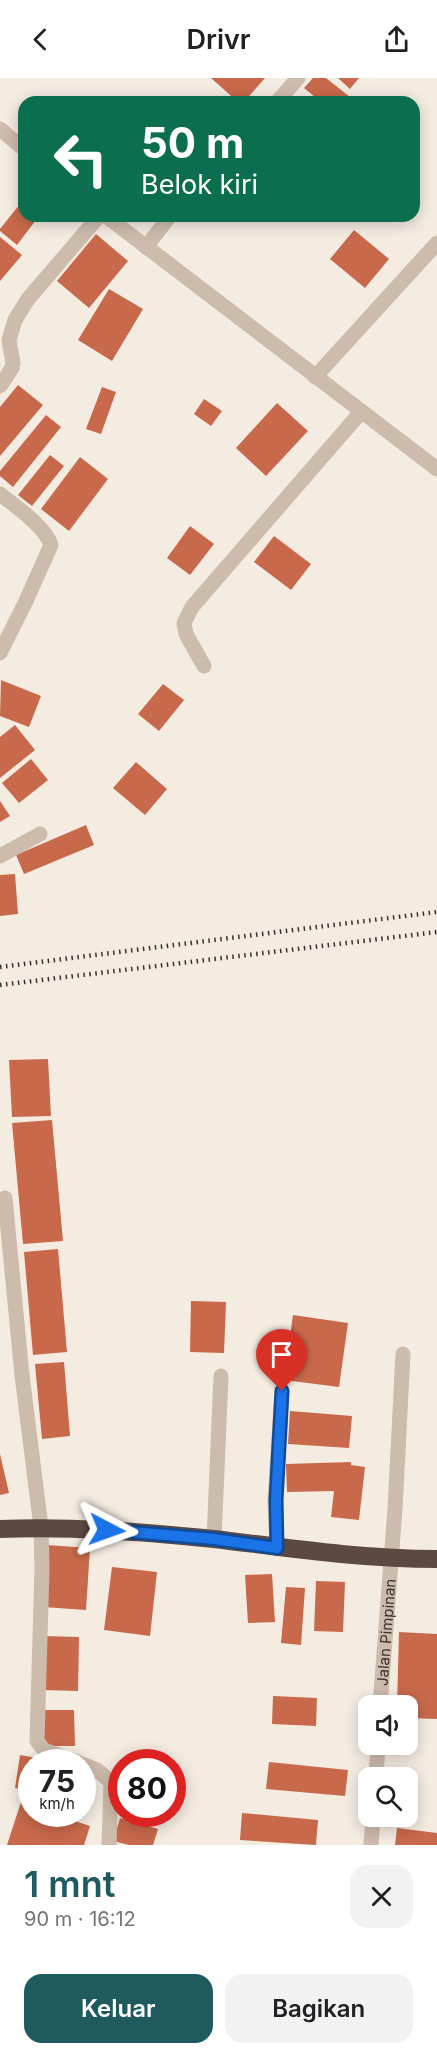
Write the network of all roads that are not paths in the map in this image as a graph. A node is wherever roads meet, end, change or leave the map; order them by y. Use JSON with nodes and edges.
{"nodes":[{"id":1,"x":298,"y":78,"type":"edge"},
{"id":2,"x":282,"y":96,"type":"edge"},
{"id":3,"x":0,"y":129,"type":"edge"},
{"id":4,"x":18,"y":144,"type":"edge"},
{"id":5,"x":94,"y":222,"type":"edge"},
{"id":6,"x":114,"y":222,"type":"edge"},
{"id":7,"x":166,"y":222,"type":"edge"},
{"id":8,"x":437,"y":243,"type":"edge"},
{"id":9,"x":146,"y":247,"type":"junction"},
{"id":10,"x":315,"y":377,"type":"junction"},
{"id":11,"x":0,"y":386,"type":"edge"},
{"id":12,"x":361,"y":412,"type":"junction"},
{"id":13,"x":437,"y":469,"type":"edge"},
{"id":14,"x":0,"y":494,"type":"edge"},
{"id":15,"x":0,"y":653,"type":"edge"},
{"id":16,"x":204,"y":666,"type":"dead end"},
{"id":17,"x":40,"y":834,"type":"dead end"},
{"id":18,"x":0,"y":856,"type":"edge"},
{"id":19,"x":5,"y":1198,"type":"dead end"},
{"id":20,"x":403,"y":1354,"type":"dead end"},
{"id":21,"x":221,"y":1376,"type":"dead end"},
{"id":22,"x":282,"y":1391,"type":"dead end"},
{"id":23,"x":41,"y":1527,"type":"junction"},
{"id":24,"x":0,"y":1529,"type":"edge"},
{"id":25,"x":214,"y":1539,"type":"junction"},
{"id":26,"x":277,"y":1548,"type":"junction"},
{"id":27,"x":391,"y":1559,"type":"junction"},
{"id":28,"x":437,"y":1559,"type":"edge"},
{"id":29,"x":381,"y":1695,"type":"edge"},
{"id":30,"x":44,"y":1749,"type":"edge"},
{"id":31,"x":96,"y":1770,"type":"edge"},
{"id":32,"x":372,"y":1827,"type":"edge"},
{"id":33,"x":109,"y":1845,"type":"edge"},
{"id":34,"x":371,"y":1845,"type":"edge"}],
"edges":[{"from":1,"to":2,"type":"street"},
{"from":3,"to":4,"type":"street"},
{"from":5,"to":11,"type":"street"},
{"from":6,"to":9,"type":"street"},
{"from":7,"to":9,"type":"street"},
{"from":8,"to":10,"type":"street"},
{"from":9,"to":10,"type":"street"},
{"from":10,"to":12,"type":"street"},
{"from":12,"to":13,"type":"street"},
{"from":12,"to":16,"type":"street"},
{"from":14,"to":15,"type":"street"},
{"from":17,"to":18,"type":"street"},
{"from":19,"to":23,"type":"street"},
{"from":20,"to":27,"type":"street","name":"Jalan Pimpinan"},
{"from":21,"to":25,"type":"street"},
{"from":22,"to":26,"type":"street"},
{"from":23,"to":24,"type":"highway"},
{"from":23,"to":25,"type":"highway"},
{"from":23,"to":30,"type":"street"},
{"from":25,"to":26,"type":"highway"},
{"from":26,"to":27,"type":"highway"},
{"from":27,"to":28,"type":"highway"},
{"from":27,"to":29,"type":"street","name":"Jalan Pimpinan"},
{"from":31,"to":33,"type":"street"},
{"from":32,"to":34,"type":"street"}]}
